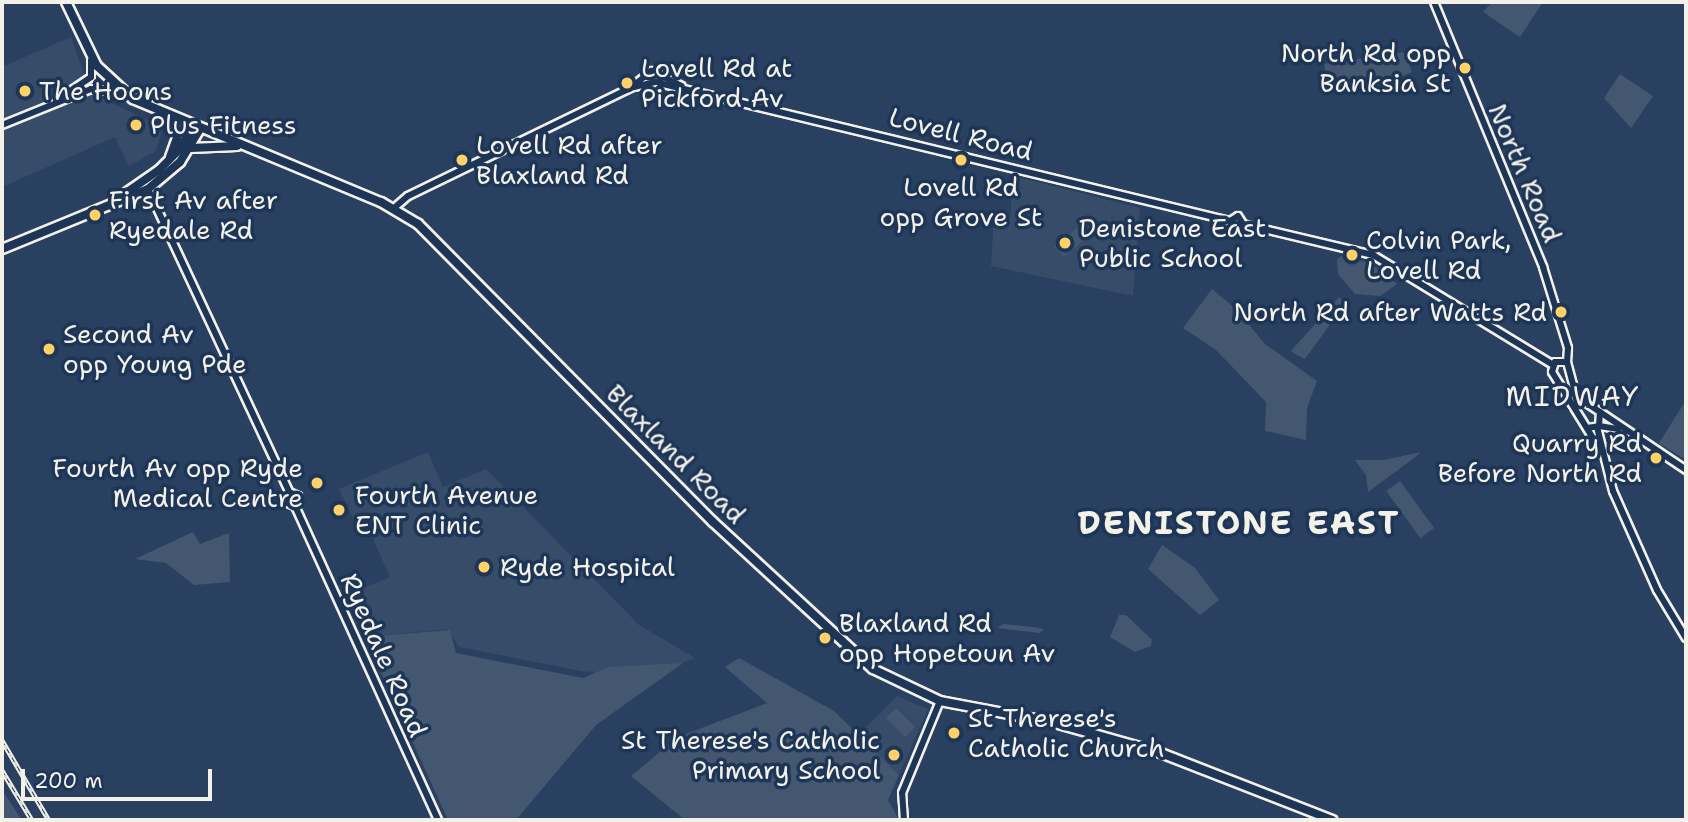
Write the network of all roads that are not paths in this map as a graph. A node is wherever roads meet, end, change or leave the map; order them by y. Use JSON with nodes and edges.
{"nodes":[{"id":1,"x":66,"y":2,"type":"edge"},
{"id":2,"x":1434,"y":2,"type":"edge"},
{"id":3,"x":90,"y":56,"type":"junction"},
{"id":4,"x":648,"y":74,"type":"junction"},
{"id":5,"x":657,"y":81,"type":"junction"},
{"id":6,"x":632,"y":87,"type":"junction"},
{"id":7,"x":122,"y":92,"type":"junction"},
{"id":8,"x":62,"y":97,"type":"junction"},
{"id":9,"x":174,"y":117,"type":"junction"},
{"id":10,"x":2,"y":125,"type":"edge"},
{"id":11,"x":197,"y":127,"type":"junction"},
{"id":12,"x":248,"y":147,"type":"junction"},
{"id":13,"x":191,"y":148,"type":"junction"},
{"id":14,"x":169,"y":160,"type":"junction"},
{"id":15,"x":148,"y":189,"type":"junction"},
{"id":16,"x":120,"y":197,"type":"junction"},
{"id":17,"x":394,"y":208,"type":"junction"},
{"id":18,"x":2,"y":249,"type":"edge"},
{"id":19,"x":1567,"y":362,"type":"junction"},
{"id":20,"x":1552,"y":365,"type":"junction"},
{"id":21,"x":1600,"y":412,"type":"junction"},
{"id":22,"x":1598,"y":426,"type":"junction"},
{"id":23,"x":1587,"y":428,"type":"junction"},
{"id":24,"x":1621,"y":429,"type":"junction"},
{"id":25,"x":1599,"y":448,"type":"junction"},
{"id":26,"x":1686,"y":470,"type":"edge"},
{"id":27,"x":1686,"y":638,"type":"edge"},
{"id":28,"x":940,"y":701,"type":"junction"},
{"id":29,"x":438,"y":820,"type":"edge"},
{"id":30,"x":904,"y":820,"type":"edge"},
{"id":31,"x":1332,"y":820,"type":"edge"}],
"edges":[{"from":1,"to":3,"type":"main road","name":"Blaxland Road"},
{"from":2,"to":19,"type":"street","name":"North Road"},
{"from":3,"to":7,"type":"main road","name":"Blaxland Road"},
{"from":3,"to":8,"type":"street"},
{"from":4,"to":5,"type":"street"},
{"from":4,"to":5,"type":"street","name":"Lovell Road"},
{"from":4,"to":6,"type":"street"},
{"from":5,"to":6,"type":"street"},
{"from":5,"to":20,"type":"street","name":"Lovell Road"},
{"from":6,"to":17,"type":"street"},
{"from":7,"to":8,"type":"street"},
{"from":7,"to":9,"type":"main road","name":"Blaxland Road"},
{"from":8,"to":10,"type":"street"},
{"from":9,"to":11,"type":"main road","name":"Blaxland Road"},
{"from":9,"to":14,"type":"main road"},
{"from":11,"to":12,"type":"main road","name":"Blaxland Road"},
{"from":11,"to":13,"type":"main road"},
{"from":11,"to":14,"type":"main road"},
{"from":12,"to":13,"type":"main road"},
{"from":12,"to":17,"type":"main road","name":"Blaxland Road"},
{"from":13,"to":15,"type":"main road"},
{"from":14,"to":16,"type":"main road"},
{"from":15,"to":16,"type":"main road"},
{"from":15,"to":29,"type":"street","name":"Ryedale Road"},
{"from":16,"to":18,"type":"main road"},
{"from":17,"to":28,"type":"main road","name":"Blaxland Road"},
{"from":19,"to":20,"type":"street"},
{"from":19,"to":21,"type":"street","name":"North Road"},
{"from":20,"to":23,"type":"street"},
{"from":21,"to":22,"type":"street"},
{"from":21,"to":24,"type":"street","name":"North Road"},
{"from":22,"to":23,"type":"street"},
{"from":22,"to":24,"type":"street"},
{"from":22,"to":25,"type":"street"},
{"from":23,"to":25,"type":"street"},
{"from":24,"to":26,"type":"street","name":"North Road"},
{"from":25,"to":27,"type":"street"},
{"from":28,"to":30,"type":"street"},
{"from":28,"to":31,"type":"main road","name":"Blaxland Road"}]}
